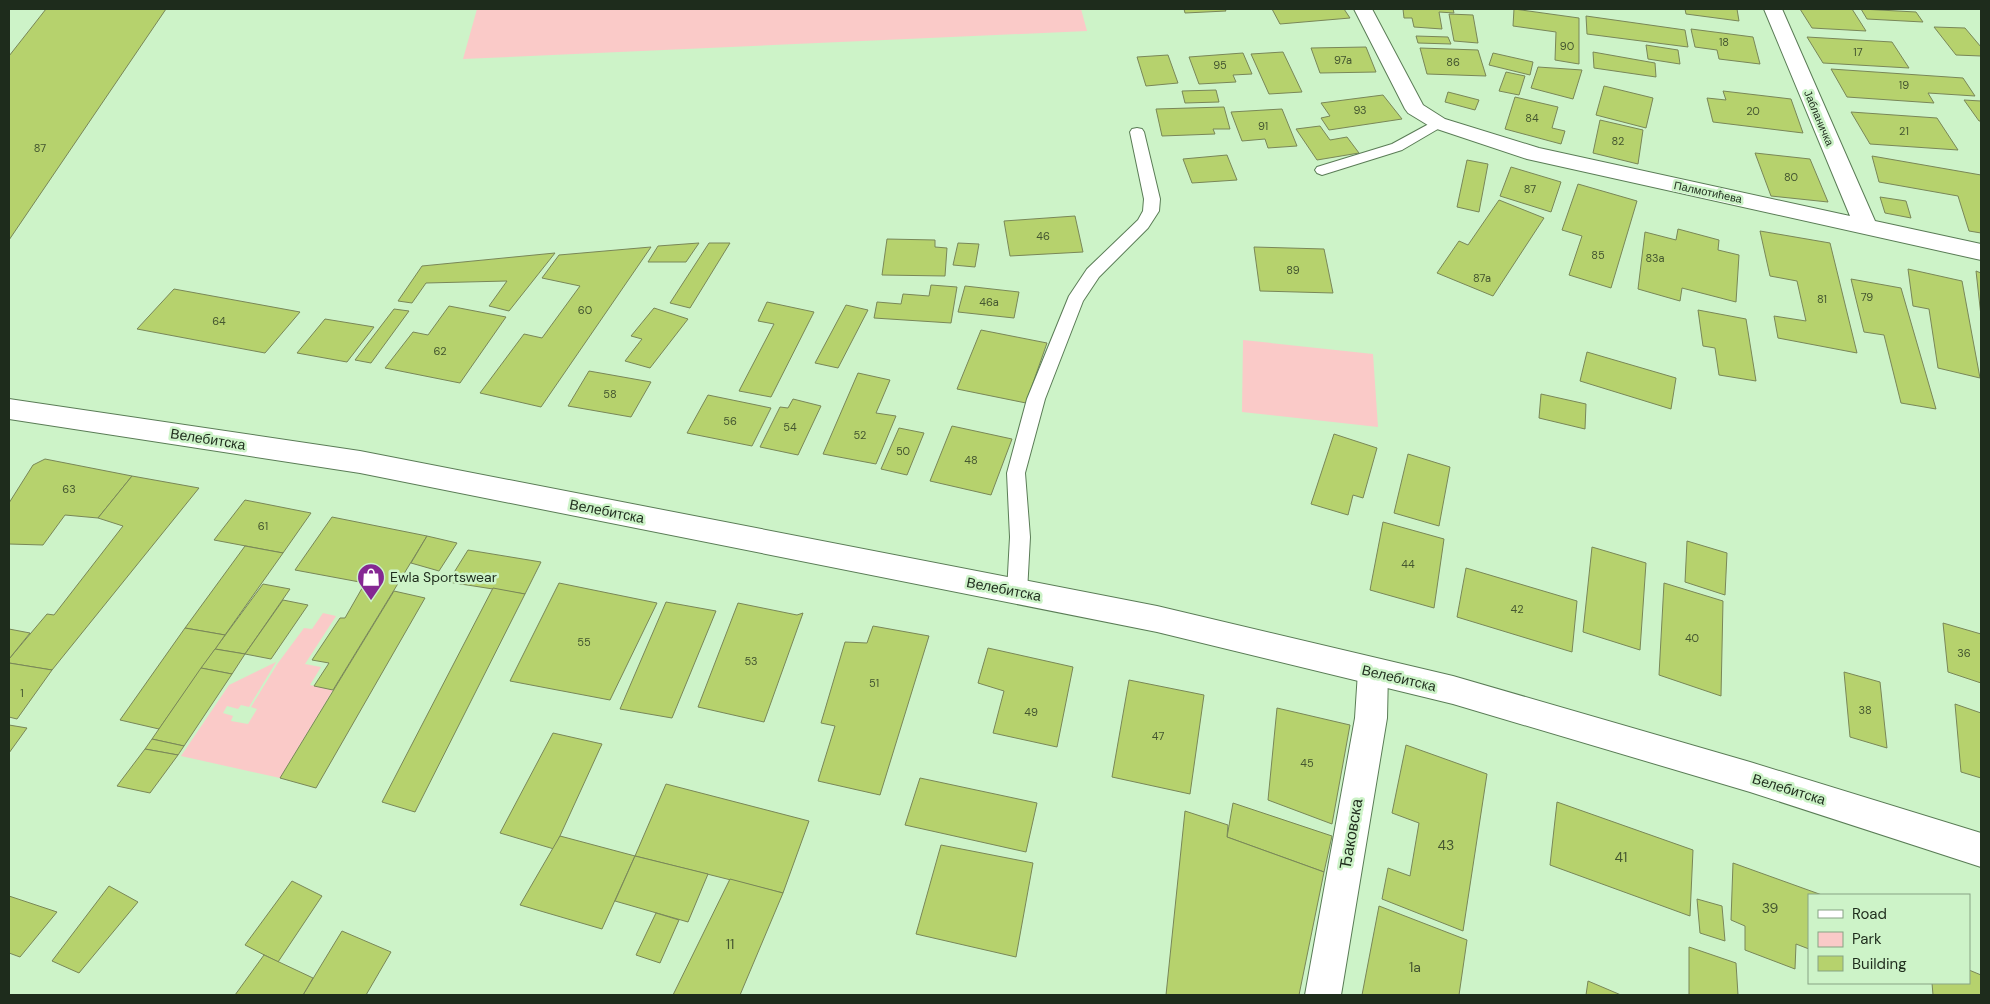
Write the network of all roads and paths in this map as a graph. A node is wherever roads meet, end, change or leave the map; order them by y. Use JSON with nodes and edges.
{"nodes":[{"id":1,"x":1363,"y":9,"type":"edge"},
{"id":2,"x":1772,"y":9,"type":"edge"},
{"id":3,"x":1438,"y":123,"type":"junction"},
{"id":4,"x":1137,"y":132,"type":"dead end"},
{"id":5,"x":1322,"y":170,"type":"dead end"},
{"id":6,"x":1866,"y":226,"type":"junction"},
{"id":7,"x":1981,"y":252,"type":"edge"},
{"id":8,"x":9,"y":409,"type":"edge"},
{"id":9,"x":1018,"y":592,"type":"junction"},
{"id":10,"x":1373,"y":672,"type":"junction"},
{"id":11,"x":1981,"y":850,"type":"edge"},
{"id":12,"x":1323,"y":995,"type":"edge"}],
"edges":[{"from":1,"to":3,"type":"street","name":"Палмотићева"},
{"from":2,"to":6,"type":"street","name":"Јабланичка"},
{"from":3,"to":5,"type":"lane"},
{"from":3,"to":6,"type":"street","name":"Палмотићева"},
{"from":4,"to":9,"type":"lane"},
{"from":6,"to":7,"type":"street","name":"Палмотићева"},
{"from":8,"to":9,"type":"street","name":"Велебитска"},
{"from":9,"to":10,"type":"street","name":"Велебитска"},
{"from":10,"to":11,"type":"street","name":"Велебитска"},
{"from":10,"to":12,"type":"street","name":"Ђаковска"}]}
